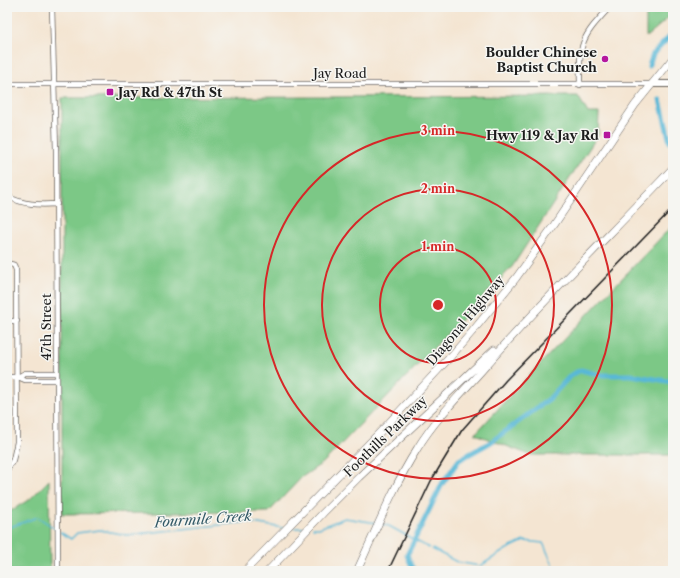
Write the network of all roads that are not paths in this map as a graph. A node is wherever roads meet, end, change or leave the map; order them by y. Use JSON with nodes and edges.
{"nodes":[{"id":1,"x":52,"y":7,"type":"edge"},
{"id":2,"x":610,"y":7,"type":"edge"},
{"id":3,"x":673,"y":58,"type":"edge"},
{"id":4,"x":7,"y":84,"type":"edge"},
{"id":5,"x":55,"y":84,"type":"junction"},
{"id":6,"x":652,"y":84,"type":"junction"},
{"id":7,"x":673,"y":84,"type":"edge"},
{"id":8,"x":580,"y":85,"type":"junction"},
{"id":9,"x":673,"y":168,"type":"edge"},
{"id":10,"x":7,"y":196,"type":"edge"},
{"id":11,"x":57,"y":204,"type":"junction"},
{"id":12,"x":7,"y":263,"type":"edge"},
{"id":13,"x":7,"y":321,"type":"edge"},
{"id":14,"x":17,"y":321,"type":"junction"},
{"id":15,"x":524,"y":323,"type":"junction"},
{"id":16,"x":57,"y":373,"type":"junction"},
{"id":17,"x":7,"y":377,"type":"edge"},
{"id":18,"x":18,"y":377,"type":"junction"},
{"id":19,"x":57,"y":380,"type":"junction"},
{"id":20,"x":7,"y":470,"type":"edge"},
{"id":21,"x":58,"y":571,"type":"edge"},
{"id":22,"x":245,"y":571,"type":"edge"},
{"id":23,"x":268,"y":571,"type":"edge"},
{"id":24,"x":357,"y":571,"type":"edge"}],
"edges":[{"from":1,"to":5,"type":"street","name":"47th Street"},
{"from":2,"to":8,"type":"street"},
{"from":3,"to":6,"type":"highway","name":"Diagonal Highway"},
{"from":4,"to":5,"type":"street","name":"Jay Road"},
{"from":5,"to":8,"type":"street","name":"Jay Road"},
{"from":5,"to":11,"type":"street","name":"47th Street"},
{"from":6,"to":7,"type":"main road","name":"Jay Road"},
{"from":6,"to":8,"type":"street","name":"Jay Road"},
{"from":6,"to":22,"type":"highway","name":"Diagonal Highway"},
{"from":9,"to":15,"type":"highway"},
{"from":10,"to":11,"type":"street"},
{"from":11,"to":16,"type":"street","name":"47th Street"},
{"from":12,"to":14,"type":"street"},
{"from":13,"to":14,"type":"street"},
{"from":14,"to":18,"type":"street"},
{"from":15,"to":23,"type":"highway","name":"Foothills Parkway"},
{"from":15,"to":24,"type":"highway"},
{"from":16,"to":18,"type":"street"},
{"from":16,"to":19,"type":"street","name":"47th Street"},
{"from":17,"to":18,"type":"street"},
{"from":18,"to":19,"type":"street"},
{"from":18,"to":20,"type":"street"},
{"from":19,"to":21,"type":"street","name":"47th Street"}]}
